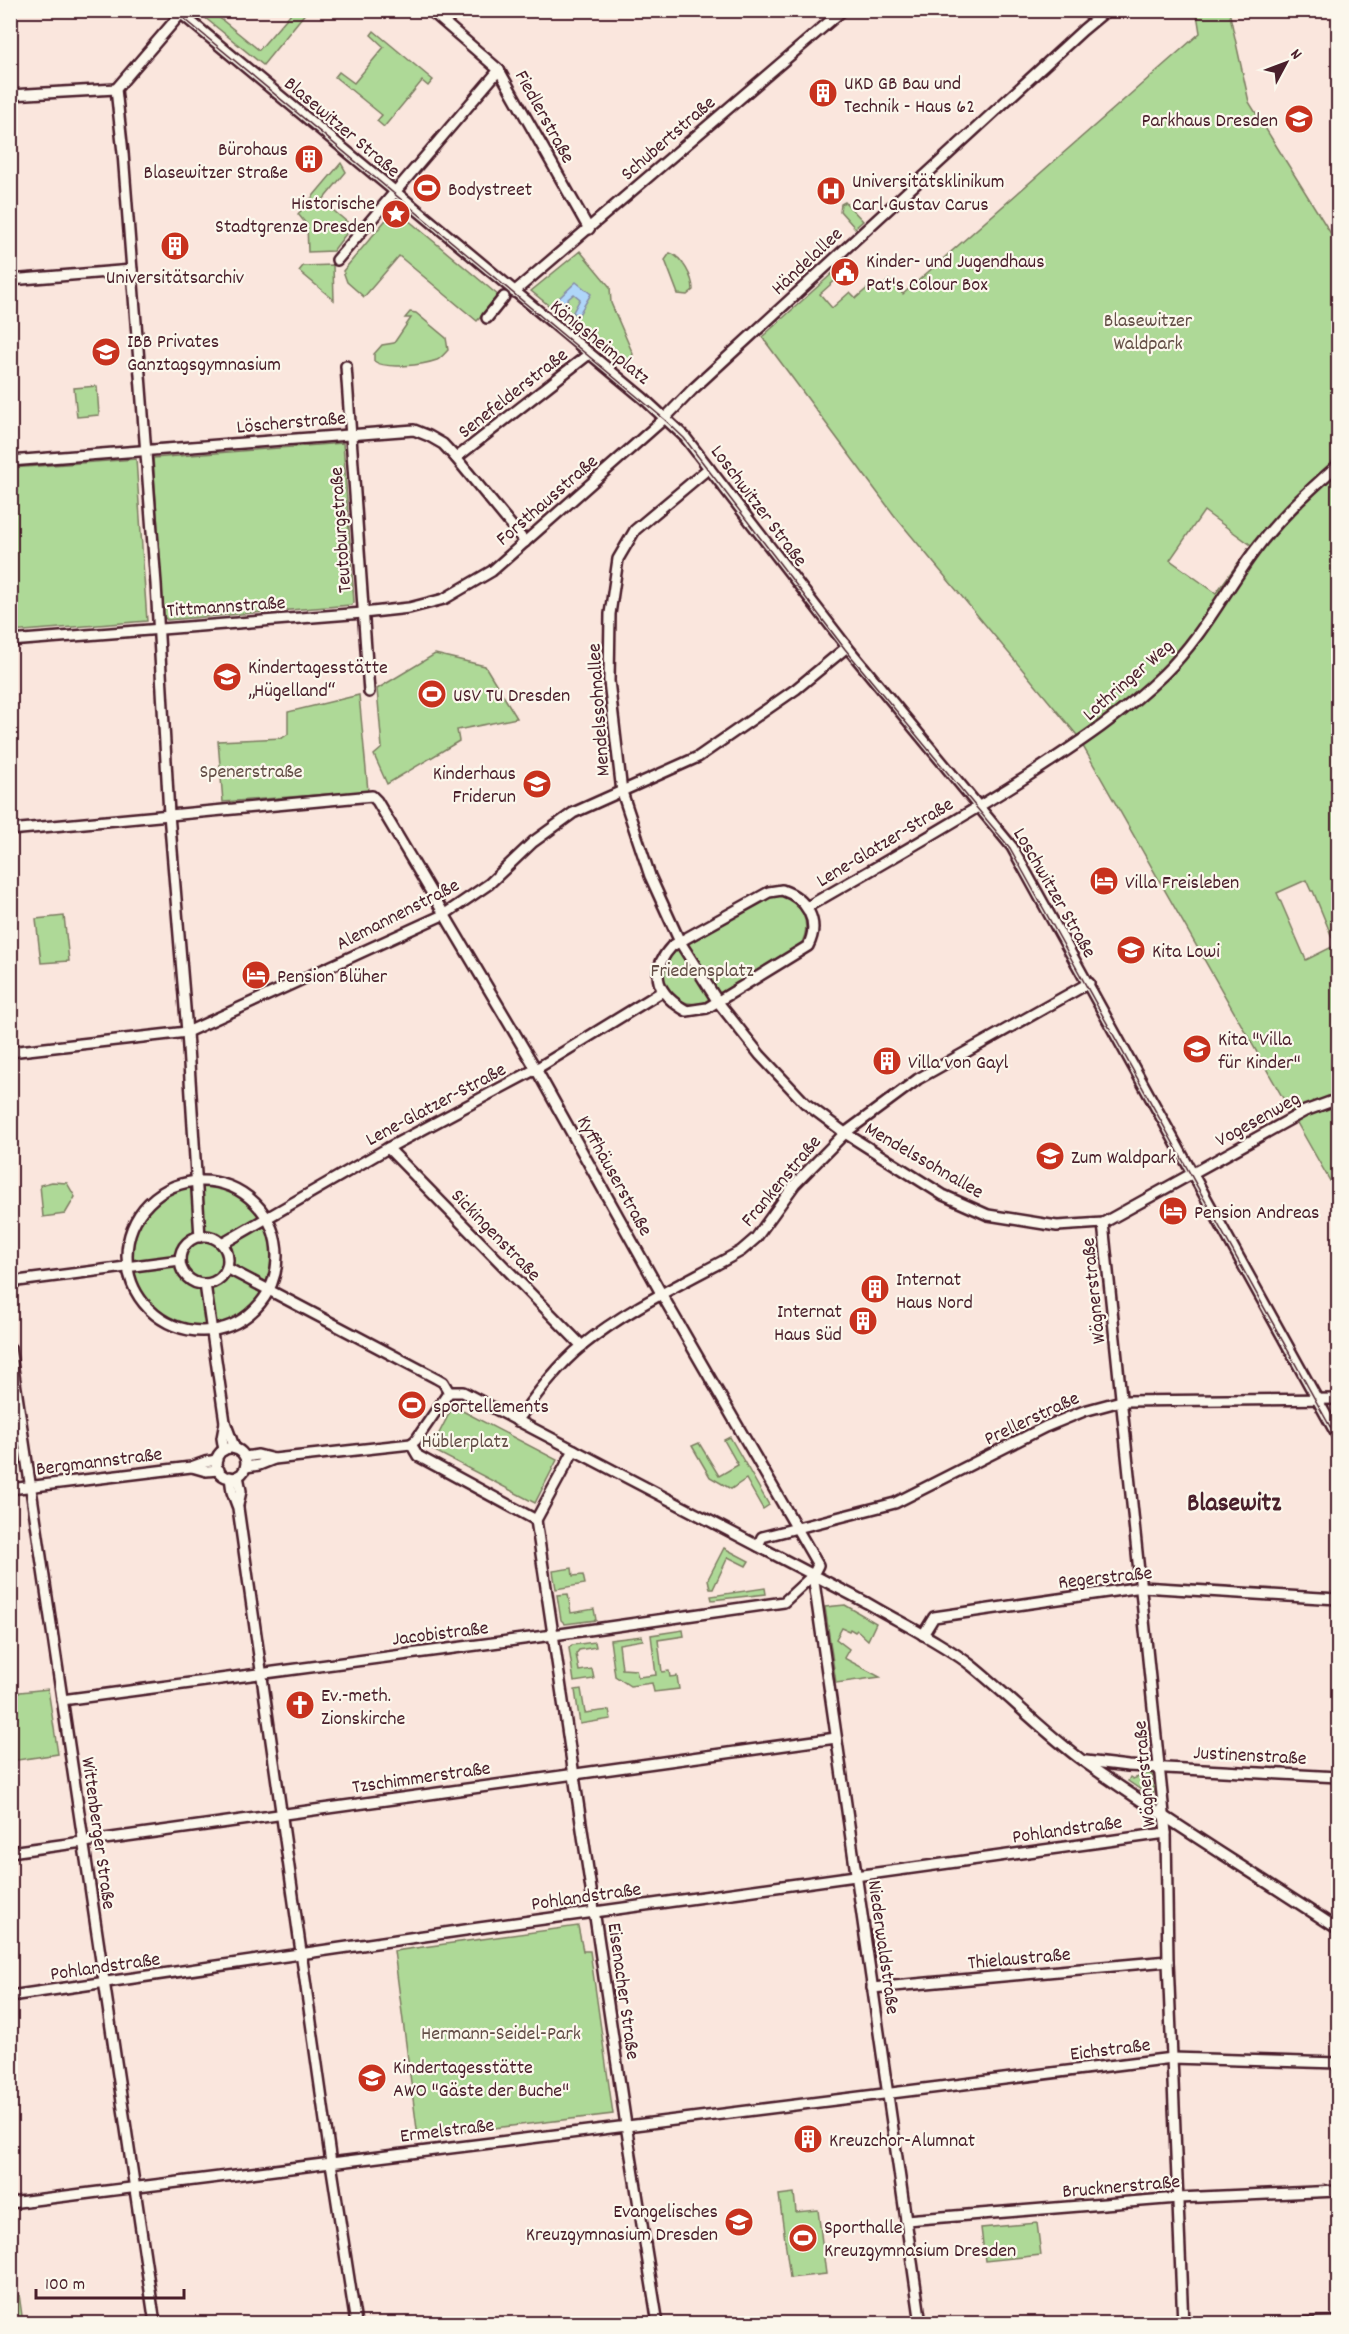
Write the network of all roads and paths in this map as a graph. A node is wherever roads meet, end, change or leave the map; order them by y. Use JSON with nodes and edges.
{"nodes":[{"id":1,"x":430,"y":10,"type":"edge"},
{"id":2,"x":843,"y":10,"type":"edge"},
{"id":3,"x":1107,"y":10,"type":"edge"},
{"id":4,"x":181,"y":12,"type":"edge"},
{"id":5,"x":500,"y":70,"type":"junction"},
{"id":6,"x":116,"y":89,"type":"junction"},
{"id":7,"x":10,"y":95,"type":"edge"},
{"id":8,"x":395,"y":192,"type":"junction"},
{"id":9,"x":589,"y":229,"type":"junction"},
{"id":10,"x":337,"y":260,"type":"dead end"},
{"id":11,"x":132,"y":270,"type":"junction"},
{"id":12,"x":10,"y":280,"type":"edge"},
{"id":13,"x":514,"y":292,"type":"junction"},
{"id":14,"x":504,"y":297,"type":"dead end"},
{"id":15,"x":487,"y":318,"type":"dead end"},
{"id":16,"x":589,"y":354,"type":"junction"},
{"id":17,"x":345,"y":366,"type":"dead end"},
{"id":18,"x":666,"y":418,"type":"junction"},
{"id":19,"x":350,"y":435,"type":"junction"},
{"id":20,"x":144,"y":450,"type":"junction"},
{"id":21,"x":456,"y":458,"type":"junction"},
{"id":22,"x":10,"y":461,"type":"edge"},
{"id":23,"x":1338,"y":465,"type":"edge"},
{"id":24,"x":709,"y":468,"type":"junction"},
{"id":25,"x":525,"y":542,"type":"junction"},
{"id":26,"x":444,"y":599,"type":"joint"},
{"id":27,"x":363,"y":613,"type":"junction"},
{"id":28,"x":159,"y":628,"type":"junction"},
{"id":29,"x":10,"y":641,"type":"edge"},
{"id":30,"x":846,"y":647,"type":"junction"},
{"id":31,"x":369,"y":692,"type":"dead end"},
{"id":32,"x":622,"y":792,"type":"junction"},
{"id":33,"x":979,"y":806,"type":"junction"},
{"id":34,"x":169,"y":814,"type":"junction"},
{"id":35,"x":10,"y":830,"type":"edge"},
{"id":36,"x":807,"y":907,"type":"junction"},
{"id":37,"x":445,"y":914,"type":"junction"},
{"id":38,"x":680,"y":942,"type":"junction"},
{"id":39,"x":1089,"y":984,"type":"junction"},
{"id":40,"x":663,"y":991,"type":"junction"},
{"id":41,"x":718,"y":1002,"type":"junction"},
{"id":42,"x":187,"y":1032,"type":"junction"},
{"id":43,"x":10,"y":1052,"type":"edge"},
{"id":44,"x":536,"y":1070,"type":"junction"},
{"id":45,"x":1338,"y":1099,"type":"edge"},
{"id":46,"x":845,"y":1132,"type":"junction"},
{"id":47,"x":388,"y":1148,"type":"junction"},
{"id":48,"x":1194,"y":1173,"type":"junction"},
{"id":49,"x":197,"y":1181,"type":"junction"},
{"id":50,"x":267,"y":1219,"type":"junction"},
{"id":51,"x":1103,"y":1223,"type":"junction"},
{"id":52,"x":201,"y":1237,"type":"junction"},
{"id":53,"x":222,"y":1245,"type":"junction"},
{"id":54,"x":180,"y":1260,"type":"junction"},
{"id":55,"x":127,"y":1268,"type":"junction"},
{"id":56,"x":227,"y":1268,"type":"junction"},
{"id":57,"x":10,"y":1282,"type":"edge"},
{"id":58,"x":205,"y":1284,"type":"junction"},
{"id":59,"x":269,"y":1290,"type":"junction"},
{"id":60,"x":662,"y":1295,"type":"junction"},
{"id":61,"x":212,"y":1331,"type":"junction"},
{"id":62,"x":582,"y":1346,"type":"junction"},
{"id":63,"x":10,"y":1348,"type":"edge"},
{"id":64,"x":449,"y":1392,"type":"junction"},
{"id":65,"x":1338,"y":1399,"type":"edge"},
{"id":66,"x":1318,"y":1400,"type":"junction"},
{"id":67,"x":1121,"y":1401,"type":"junction"},
{"id":68,"x":517,"y":1421,"type":"junction"},
{"id":69,"x":225,"y":1422,"type":"junction"},
{"id":70,"x":1338,"y":1437,"type":"edge"},
{"id":71,"x":411,"y":1444,"type":"junction"},
{"id":72,"x":235,"y":1449,"type":"junction"},
{"id":73,"x":224,"y":1450,"type":"junction"},
{"id":74,"x":574,"y":1450,"type":"junction"},
{"id":75,"x":245,"y":1462,"type":"junction"},
{"id":76,"x":218,"y":1465,"type":"junction"},
{"id":77,"x":234,"y":1476,"type":"junction"},
{"id":78,"x":30,"y":1486,"type":"junction"},
{"id":79,"x":10,"y":1489,"type":"edge"},
{"id":80,"x":536,"y":1520,"type":"junction"},
{"id":81,"x":798,"y":1528,"type":"junction"},
{"id":82,"x":758,"y":1546,"type":"junction"},
{"id":83,"x":813,"y":1575,"type":"junction"},
{"id":84,"x":1142,"y":1587,"type":"junction"},
{"id":85,"x":1338,"y":1599,"type":"edge"},
{"id":86,"x":554,"y":1635,"type":"junction"},
{"id":87,"x":923,"y":1635,"type":"junction"},
{"id":88,"x":261,"y":1673,"type":"junction"},
{"id":89,"x":62,"y":1700,"type":"junction"},
{"id":90,"x":836,"y":1738,"type":"junction"},
{"id":91,"x":1084,"y":1761,"type":"junction"},
{"id":92,"x":1160,"y":1767,"type":"junction"},
{"id":93,"x":574,"y":1773,"type":"junction"},
{"id":94,"x":1338,"y":1777,"type":"edge"},
{"id":95,"x":281,"y":1814,"type":"junction"},
{"id":96,"x":1165,"y":1817,"type":"junction"},
{"id":97,"x":1166,"y":1833,"type":"junction"},
{"id":98,"x":83,"y":1840,"type":"junction"},
{"id":99,"x":10,"y":1852,"type":"edge"},
{"id":100,"x":856,"y":1876,"type":"junction"},
{"id":101,"x":595,"y":1912,"type":"junction"},
{"id":102,"x":1338,"y":1929,"type":"edge"},
{"id":103,"x":301,"y":1955,"type":"junction"},
{"id":104,"x":1168,"y":1961,"type":"junction"},
{"id":105,"x":104,"y":1983,"type":"junction"},
{"id":106,"x":872,"y":1988,"type":"junction"},
{"id":107,"x":10,"y":1996,"type":"edge"},
{"id":108,"x":1172,"y":2058,"type":"junction"},
{"id":109,"x":1338,"y":2062,"type":"edge"},
{"id":110,"x":888,"y":2094,"type":"junction"},
{"id":111,"x":626,"y":2125,"type":"junction"},
{"id":112,"x":331,"y":2163,"type":"junction"},
{"id":113,"x":134,"y":2188,"type":"junction"},
{"id":114,"x":1338,"y":2191,"type":"edge"},
{"id":115,"x":1178,"y":2198,"type":"junction"},
{"id":116,"x":10,"y":2203,"type":"edge"},
{"id":117,"x":906,"y":2220,"type":"junction"},
{"id":118,"x":1338,"y":2322,"type":"edge"},
{"id":119,"x":155,"y":2324,"type":"edge"},
{"id":120,"x":356,"y":2324,"type":"edge"},
{"id":121,"x":658,"y":2324,"type":"edge"},
{"id":122,"x":921,"y":2324,"type":"edge"},
{"id":123,"x":1183,"y":2324,"type":"edge"},
{"id":124,"x":1256,"y":2324,"type":"edge"}],
"edges":[{"from":1,"to":5,"type":"street","name":"Fiedlerstraße"},
{"from":2,"to":9,"type":"street","name":"Schubertstraße"},
{"from":3,"to":18,"type":"street","name":"Händelallee"},
{"from":4,"to":6,"type":"street"},
{"from":4,"to":8,"type":"street","name":"Blasewitzer Straße"},
{"from":5,"to":8,"type":"street"},
{"from":5,"to":9,"type":"street","name":"Fiedlerstraße"},
{"from":6,"to":7,"type":"street"},
{"from":6,"to":11,"type":"street"},
{"from":8,"to":10,"type":"street"},
{"from":8,"to":13,"type":"street","name":"Blasewitzer Straße"},
{"from":9,"to":13,"type":"street","name":"Schubertstraße"},
{"from":11,"to":12,"type":"street"},
{"from":11,"to":20,"type":"street"},
{"from":13,"to":16,"type":"street","name":"Königsheimplatz"},
{"from":14,"to":15,"type":"street"},
{"from":16,"to":18,"type":"street","name":"Königsheimplatz"},
{"from":16,"to":21,"type":"street","name":"Senefelderstraße"},
{"from":17,"to":19,"type":"street","name":"Teutoburgstraße"},
{"from":18,"to":24,"type":"street","name":"Loschwitzer Straße"},
{"from":18,"to":25,"type":"street","name":"Forsthausstraße"},
{"from":19,"to":20,"type":"street","name":"Löscherstraße"},
{"from":19,"to":21,"type":"street","name":"Löscherstraße"},
{"from":19,"to":27,"type":"street","name":"Teutoburgstraße"},
{"from":20,"to":22,"type":"street","name":"Löscherstraße"},
{"from":20,"to":28,"type":"street"},
{"from":21,"to":25,"type":"street","name":"Löscherstraße"},
{"from":23,"to":33,"type":"street","name":"Lothringer Weg"},
{"from":24,"to":30,"type":"street","name":"Loschwitzer Straße"},
{"from":24,"to":32,"type":"street","name":"Mendelssohnallee"},
{"from":25,"to":26,"type":"street","name":"Forsthausstraße"},
{"from":26,"to":27,"type":"street","name":"Tittmannstraße"},
{"from":27,"to":28,"type":"street","name":"Tittmannstraße"},
{"from":27,"to":31,"type":"street","name":"Teutoburgstraße"},
{"from":28,"to":29,"type":"street","name":"Tittmannstraße"},
{"from":28,"to":34,"type":"street"},
{"from":30,"to":32,"type":"street","name":"Alemannenstraße"},
{"from":30,"to":33,"type":"street","name":"Loschwitzer Straße"},
{"from":32,"to":37,"type":"street","name":"Alemannenstraße"},
{"from":32,"to":38,"type":"street","name":"Mendelssohnallee"},
{"from":33,"to":36,"type":"street","name":"Lene-Glatzer-Straße"},
{"from":33,"to":39,"type":"street","name":"Loschwitzer Straße"},
{"from":34,"to":35,"type":"street"},
{"from":34,"to":37,"type":"street","name":"Kyffhäuserstraße"},
{"from":34,"to":42,"type":"street"},
{"from":36,"to":38,"type":"street"},
{"from":36,"to":41,"type":"street"},
{"from":37,"to":42,"type":"street","name":"Alemannenstraße"},
{"from":37,"to":44,"type":"street","name":"Kyffhäuserstraße"},
{"from":38,"to":40,"type":"street"},
{"from":38,"to":41,"type":"street"},
{"from":39,"to":46,"type":"street","name":"Frankenstraße"},
{"from":39,"to":48,"type":"street","name":"Loschwitzer Straße"},
{"from":40,"to":41,"type":"street"},
{"from":40,"to":44,"type":"street","name":"Lene-Glatzer-Straße"},
{"from":41,"to":46,"type":"street","name":"Mendelssohnallee"},
{"from":42,"to":43,"type":"street","name":"Alemannenstraße"},
{"from":42,"to":49,"type":"street"},
{"from":44,"to":47,"type":"street","name":"Lene-Glatzer-Straße"},
{"from":44,"to":60,"type":"street","name":"Kyffhäuserstraße"},
{"from":45,"to":48,"type":"street","name":"Vogesenweg"},
{"from":46,"to":51,"type":"street","name":"Mendelssohnallee"},
{"from":46,"to":60,"type":"street","name":"Frankenstraße"},
{"from":47,"to":50,"type":"street","name":"Lene-Glatzer-Straße"},
{"from":47,"to":62,"type":"street","name":"Sickingenstraße"},
{"from":48,"to":51,"type":"street","name":"Mendelssohnallee"},
{"from":48,"to":66,"type":"street","name":"Loschwitzer Straße"},
{"from":49,"to":50,"type":"street"},
{"from":49,"to":52,"type":"street"},
{"from":49,"to":55,"type":"street"},
{"from":50,"to":53,"type":"street","name":"Lene-Glatzer-Straße"},
{"from":50,"to":59,"type":"street"},
{"from":51,"to":67,"type":"street","name":"Wägnerstraße"},
{"from":52,"to":53,"type":"street"},
{"from":52,"to":54,"type":"street"},
{"from":53,"to":56,"type":"street"},
{"from":54,"to":55,"type":"street"},
{"from":54,"to":58,"type":"street"},
{"from":55,"to":57,"type":"street"},
{"from":55,"to":61,"type":"street"},
{"from":56,"to":58,"type":"street"},
{"from":56,"to":59,"type":"street"},
{"from":58,"to":61,"type":"street"},
{"from":59,"to":61,"type":"street"},
{"from":59,"to":64,"type":"street"},
{"from":60,"to":62,"type":"street","name":"Frankenstraße"},
{"from":60,"to":81,"type":"street","name":"Kyffhäuserstraße"},
{"from":61,"to":69,"type":"street"},
{"from":62,"to":68,"type":"street","name":"Frankenstraße"},
{"from":63,"to":78,"type":"street","name":"Wittenberger Straße"},
{"from":64,"to":68,"type":"street"},
{"from":64,"to":71,"type":"street"},
{"from":65,"to":66,"type":"street","name":"Prellerstraße"},
{"from":66,"to":67,"type":"street","name":"Prellerstraße"},
{"from":66,"to":70,"type":"street","name":"Loschwitzer Straße"},
{"from":67,"to":81,"type":"street","name":"Prellerstraße"},
{"from":67,"to":84,"type":"street","name":"Wägnerstraße"},
{"from":68,"to":74,"type":"street"},
{"from":69,"to":72,"type":"street"},
{"from":69,"to":73,"type":"street"},
{"from":71,"to":75,"type":"street"},
{"from":71,"to":80,"type":"street"},
{"from":72,"to":73,"type":"street"},
{"from":72,"to":75,"type":"street"},
{"from":73,"to":76,"type":"street"},
{"from":74,"to":80,"type":"street"},
{"from":74,"to":82,"type":"street"},
{"from":75,"to":77,"type":"street"},
{"from":76,"to":77,"type":"street"},
{"from":76,"to":78,"type":"street","name":"Bergmannstraße"},
{"from":77,"to":88,"type":"street"},
{"from":78,"to":79,"type":"street","name":"Bergmannstraße"},
{"from":78,"to":89,"type":"street","name":"Wittenberger Straße"},
{"from":80,"to":86,"type":"street","name":"Eisenacher Straße"},
{"from":81,"to":82,"type":"street","name":"Prellerstraße"},
{"from":81,"to":83,"type":"street","name":"Kyffhäuserstraße"},
{"from":82,"to":83,"type":"street"},
{"from":83,"to":86,"type":"street","name":"Jacobistraße"},
{"from":83,"to":87,"type":"street"},
{"from":83,"to":90,"type":"street","name":"Niederwaldstraße"},
{"from":84,"to":85,"type":"street","name":"Regerstraße"},
{"from":84,"to":87,"type":"street","name":"Regerstraße"},
{"from":84,"to":92,"type":"street","name":"Wägnerstraße"},
{"from":86,"to":88,"type":"street","name":"Jacobistraße"},
{"from":86,"to":93,"type":"street","name":"Eisenacher Straße"},
{"from":87,"to":91,"type":"street"},
{"from":88,"to":89,"type":"street","name":"Jacobistraße"},
{"from":88,"to":95,"type":"street"},
{"from":89,"to":98,"type":"street","name":"Wittenberger Straße"},
{"from":90,"to":93,"type":"street","name":"Tzschimmerstraße"},
{"from":90,"to":100,"type":"street","name":"Niederwaldstraße"},
{"from":91,"to":92,"type":"street","name":"Justinenstraße"},
{"from":91,"to":96,"type":"street"},
{"from":92,"to":94,"type":"street","name":"Justinenstraße"},
{"from":92,"to":96,"type":"street","name":"Wägnerstraße"},
{"from":93,"to":95,"type":"street","name":"Tzschimmerstraße"},
{"from":93,"to":101,"type":"street","name":"Eisenacher Straße"},
{"from":95,"to":98,"type":"street","name":"Tzschimmerstraße"},
{"from":95,"to":103,"type":"street"},
{"from":96,"to":97,"type":"street","name":"Wägnerstraße"},
{"from":96,"to":102,"type":"street"},
{"from":97,"to":100,"type":"street","name":"Pohlandstraße"},
{"from":97,"to":104,"type":"street","name":"Wägnerstraße"},
{"from":98,"to":99,"type":"street","name":"Tzschimmerstraße"},
{"from":98,"to":105,"type":"street","name":"Wittenberger Straße"},
{"from":100,"to":101,"type":"street","name":"Pohlandstraße"},
{"from":100,"to":106,"type":"street","name":"Niederwaldstraße"},
{"from":101,"to":103,"type":"street","name":"Pohlandstraße"},
{"from":101,"to":111,"type":"street","name":"Eisenacher Straße"},
{"from":103,"to":105,"type":"street","name":"Pohlandstraße"},
{"from":103,"to":112,"type":"street"},
{"from":104,"to":106,"type":"street","name":"Thielaustraße"},
{"from":104,"to":108,"type":"street","name":"Wägnerstraße"},
{"from":105,"to":107,"type":"street","name":"Pohlandstraße"},
{"from":105,"to":113,"type":"street","name":"Wittenberger Straße"},
{"from":106,"to":110,"type":"street","name":"Niederwaldstraße"},
{"from":108,"to":109,"type":"street","name":"Eichstraße"},
{"from":108,"to":110,"type":"street","name":"Eichstraße"},
{"from":108,"to":115,"type":"street","name":"Wägnerstraße"},
{"from":110,"to":111,"type":"street","name":"Ermelstraße"},
{"from":110,"to":117,"type":"street","name":"Niederwaldstraße"},
{"from":111,"to":112,"type":"street","name":"Ermelstraße"},
{"from":111,"to":121,"type":"street","name":"Eisenacher Straße"},
{"from":112,"to":113,"type":"street","name":"Ermelstraße"},
{"from":112,"to":120,"type":"street"},
{"from":113,"to":116,"type":"street","name":"Ermelstraße"},
{"from":113,"to":119,"type":"street","name":"Wittenberger Straße"},
{"from":114,"to":115,"type":"street","name":"Brucknerstraße"},
{"from":115,"to":117,"type":"street","name":"Brucknerstraße"},
{"from":115,"to":123,"type":"street","name":"Wägnerstraße"},
{"from":117,"to":122,"type":"street","name":"Niederwaldstraße"},
{"from":118,"to":124,"type":"street"}]}
